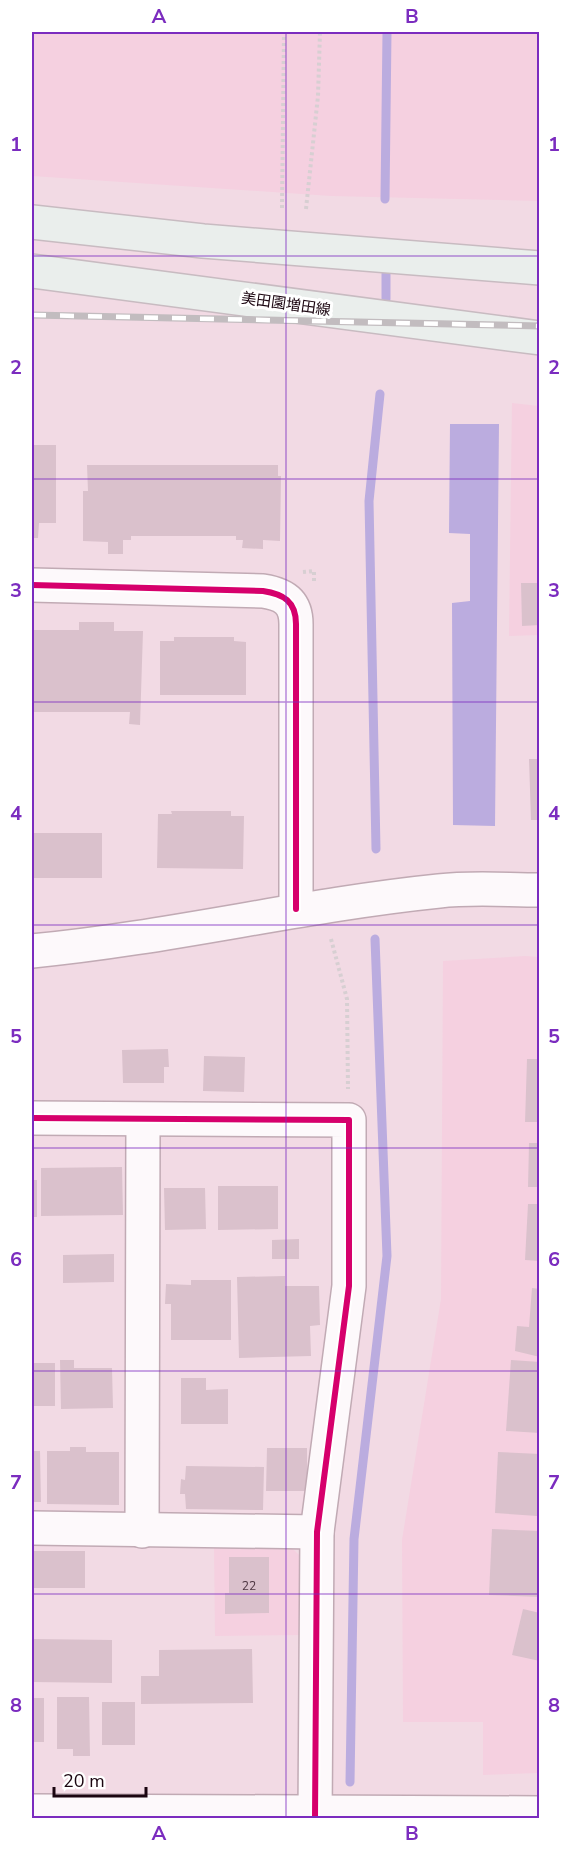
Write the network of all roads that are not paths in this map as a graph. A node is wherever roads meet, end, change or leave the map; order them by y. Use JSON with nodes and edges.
{"nodes":[{"id":1,"x":32,"y":222,"type":"edge"},
{"id":2,"x":540,"y":268,"type":"edge"},
{"id":3,"x":32,"y":271,"type":"edge"},
{"id":4,"x":540,"y":338,"type":"edge"},
{"id":5,"x":32,"y":585,"type":"edge"},
{"id":6,"x":540,"y":890,"type":"edge"},
{"id":7,"x":296,"y":909,"type":"junction"},
{"id":8,"x":32,"y":951,"type":"edge"},
{"id":9,"x":32,"y":1118,"type":"edge"},
{"id":10,"x":143,"y":1121,"type":"junction"},
{"id":11,"x":32,"y":1528,"type":"edge"},
{"id":12,"x":142,"y":1531,"type":"junction"},
{"id":13,"x":317,"y":1532,"type":"junction"},
{"id":14,"x":32,"y":1811,"type":"edge"},
{"id":15,"x":315,"y":1815,"type":"edge"},
{"id":16,"x":535,"y":1815,"type":"edge"}],
"edges":[{"from":1,"to":2,"type":"main road"},
{"from":3,"to":4,"type":"main road","name":"美田園増田線"},
{"from":5,"to":7,"type":"street"},
{"from":6,"to":7,"type":"street"},
{"from":7,"to":8,"type":"street"},
{"from":9,"to":10,"type":"street"},
{"from":10,"to":12,"type":"street"},
{"from":10,"to":13,"type":"street"},
{"from":11,"to":12,"type":"street"},
{"from":12,"to":13,"type":"street"},
{"from":13,"to":15,"type":"street"},
{"from":14,"to":15,"type":"street"},
{"from":15,"to":16,"type":"street"}]}
